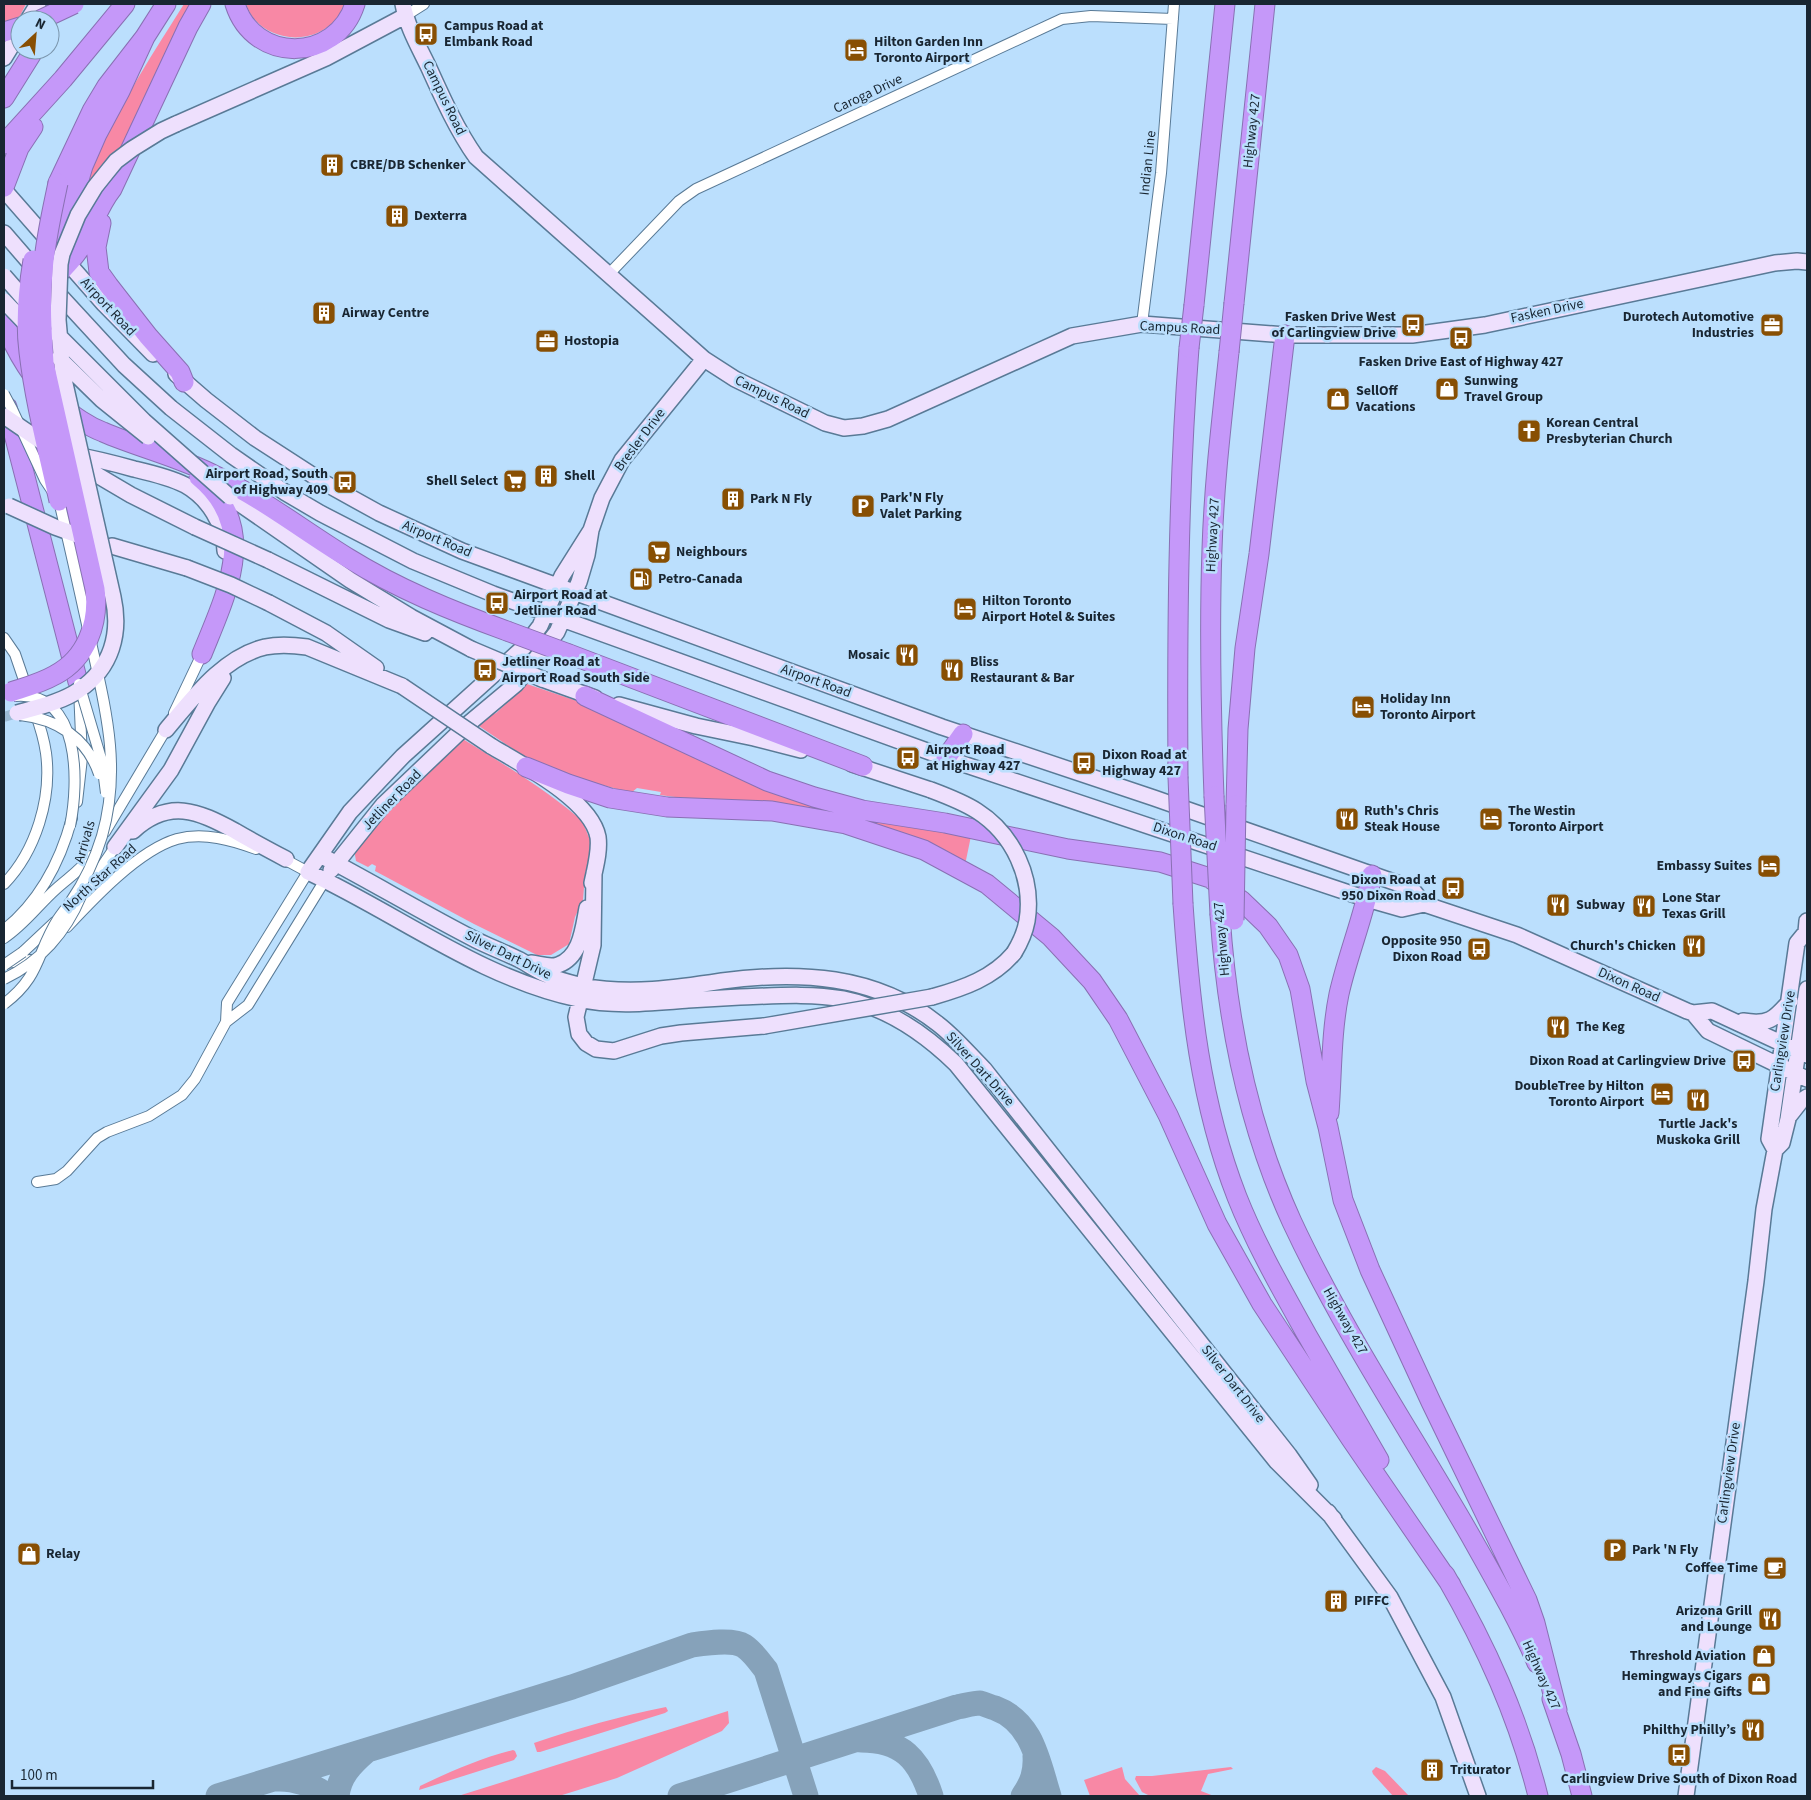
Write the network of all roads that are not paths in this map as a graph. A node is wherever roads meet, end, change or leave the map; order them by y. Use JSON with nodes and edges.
{"nodes":[{"id":1,"x":74,"y":4,"type":"edge"},
{"id":2,"x":126,"y":4,"type":"edge"},
{"id":3,"x":166,"y":4,"type":"edge"},
{"id":4,"x":201,"y":4,"type":"edge"},
{"id":5,"x":235,"y":4,"type":"edge"},
{"id":6,"x":355,"y":4,"type":"edge"},
{"id":7,"x":394,"y":4,"type":"edge"},
{"id":8,"x":424,"y":4,"type":"edge"},
{"id":9,"x":1174,"y":4,"type":"edge"},
{"id":10,"x":1265,"y":4,"type":"edge"},
{"id":11,"x":1225,"y":6,"type":"edge"},
{"id":12,"x":404,"y":10,"type":"edge"},
{"id":13,"x":60,"y":11,"type":"edge"},
{"id":14,"x":1173,"y":19,"type":"junction"},
{"id":15,"x":145,"y":37,"type":"junction"},
{"id":16,"x":28,"y":60,"type":"edge"},
{"id":17,"x":4,"y":98,"type":"edge"},
{"id":18,"x":11,"y":146,"type":"edge"},
{"id":19,"x":4,"y":170,"type":"edge"},
{"id":20,"x":58,"y":184,"type":"junction"},
{"id":21,"x":4,"y":189,"type":"edge"},
{"id":22,"x":112,"y":189,"type":"junction"},
{"id":23,"x":8,"y":238,"type":"edge"},
{"id":24,"x":65,"y":259,"type":"junction"},
{"id":25,"x":1807,"y":262,"type":"edge"},
{"id":26,"x":608,"y":275,"type":"junction"},
{"id":27,"x":4,"y":276,"type":"edge"},
{"id":28,"x":48,"y":284,"type":"junction"},
{"id":29,"x":4,"y":301,"type":"edge"},
{"id":30,"x":4,"y":320,"type":"edge"},
{"id":31,"x":1142,"y":324,"type":"junction"},
{"id":32,"x":1284,"y":336,"type":"junction"},
{"id":33,"x":704,"y":359,"type":"junction"},
{"id":34,"x":184,"y":382,"type":"junction"},
{"id":35,"x":4,"y":394,"type":"edge"},
{"id":36,"x":4,"y":416,"type":"edge"},
{"id":37,"x":158,"y":451,"type":"junction"},
{"id":38,"x":56,"y":452,"type":"junction"},
{"id":39,"x":230,"y":497,"type":"junction"},
{"id":40,"x":59,"y":501,"type":"junction"},
{"id":41,"x":6,"y":505,"type":"edge"},
{"id":42,"x":590,"y":530,"type":"junction"},
{"id":43,"x":557,"y":587,"type":"junction"},
{"id":44,"x":575,"y":593,"type":"junction"},
{"id":45,"x":546,"y":613,"type":"junction"},
{"id":46,"x":563,"y":619,"type":"junction"},
{"id":47,"x":4,"y":638,"type":"edge"},
{"id":48,"x":472,"y":649,"type":"junction"},
{"id":49,"x":253,"y":650,"type":"junction"},
{"id":50,"x":202,"y":654,"type":"junction"},
{"id":51,"x":78,"y":682,"type":"junction"},
{"id":52,"x":402,"y":686,"type":"junction"},
{"id":53,"x":12,"y":694,"type":"joint"},
{"id":54,"x":585,"y":696,"type":"junction"},
{"id":55,"x":17,"y":714,"type":"joint"},
{"id":56,"x":166,"y":730,"type":"junction"},
{"id":57,"x":963,"y":734,"type":"junction"},
{"id":58,"x":946,"y":758,"type":"junction"},
{"id":59,"x":863,"y":766,"type":"junction"},
{"id":60,"x":526,"y":767,"type":"junction"},
{"id":61,"x":368,"y":792,"type":"junction"},
{"id":62,"x":383,"y":805,"type":"junction"},
{"id":63,"x":70,"y":826,"type":"junction"},
{"id":64,"x":101,"y":837,"type":"junction"},
{"id":65,"x":115,"y":847,"type":"junction"},
{"id":66,"x":320,"y":854,"type":"junction"},
{"id":67,"x":91,"y":856,"type":"junction"},
{"id":68,"x":286,"y":859,"type":"junction"},
{"id":69,"x":336,"y":863,"type":"junction"},
{"id":70,"x":308,"y":872,"type":"junction"},
{"id":71,"x":594,"y":873,"type":"junction"},
{"id":72,"x":1372,"y":876,"type":"junction"},
{"id":73,"x":325,"y":880,"type":"junction"},
{"id":74,"x":4,"y":884,"type":"edge"},
{"id":75,"x":1367,"y":899,"type":"junction"},
{"id":76,"x":1424,"y":904,"type":"junction"},
{"id":77,"x":74,"y":911,"type":"junction"},
{"id":78,"x":1227,"y":918,"type":"junction"},
{"id":79,"x":58,"y":920,"type":"junction"},
{"id":80,"x":1807,"y":929,"type":"edge"},
{"id":81,"x":4,"y":930,"type":"edge"},
{"id":82,"x":4,"y":938,"type":"edge"},
{"id":83,"x":55,"y":939,"type":"junction"},
{"id":84,"x":31,"y":960,"type":"junction"},
{"id":85,"x":520,"y":960,"type":"junction"},
{"id":86,"x":4,"y":964,"type":"edge"},
{"id":87,"x":4,"y":978,"type":"edge"},
{"id":88,"x":1807,"y":989,"type":"edge"},
{"id":89,"x":582,"y":993,"type":"junction"},
{"id":90,"x":1790,"y":1001,"type":"junction"},
{"id":91,"x":4,"y":1004,"type":"edge"},
{"id":92,"x":1693,"y":1013,"type":"junction"},
{"id":93,"x":1729,"y":1018,"type":"junction"},
{"id":94,"x":226,"y":1022,"type":"junction"},
{"id":95,"x":1783,"y":1043,"type":"junction"},
{"id":96,"x":1803,"y":1053,"type":"edge"},
{"id":97,"x":1780,"y":1065,"type":"junction"},
{"id":98,"x":1801,"y":1076,"type":"edge"},
{"id":99,"x":1807,"y":1097,"type":"edge"},
{"id":100,"x":1788,"y":1119,"type":"junction"},
{"id":101,"x":1328,"y":1127,"type":"junction"},
{"id":102,"x":1775,"y":1150,"type":"junction"},
{"id":103,"x":37,"y":1182,"type":"dead end"},
{"id":104,"x":1120,"y":1242,"type":"junction"},
{"id":105,"x":1107,"y":1251,"type":"junction"},
{"id":106,"x":1334,"y":1519,"type":"junction"},
{"id":107,"x":1451,"y":1585,"type":"junction"},
{"id":108,"x":1557,"y":1710,"type":"junction"},
{"id":109,"x":1478,"y":1796,"type":"edge"},
{"id":110,"x":1538,"y":1796,"type":"edge"},
{"id":111,"x":1582,"y":1796,"type":"edge"},
{"id":112,"x":1686,"y":1796,"type":"edge"}],
"edges":[{"from":1,"to":13,"type":"highway","bridge":true},
{"from":2,"to":18,"type":"highway"},
{"from":3,"to":15,"type":"highway"},
{"from":4,"to":22,"type":"highway"},
{"from":5,"to":6,"type":"highway"},
{"from":7,"to":12,"type":"street","name":"Campus Road"},
{"from":8,"to":12,"type":"street"},
{"from":9,"to":14,"type":"street","name":"Indian Line"},
{"from":10,"to":78,"type":"highway","name":"Highway 427","bridge":true},
{"from":11,"to":107,"type":"highway","bridge":true},
{"from":12,"to":24,"type":"street","bridge":true},
{"from":12,"to":26,"type":"street","name":"Campus Road"},
{"from":14,"to":26,"type":"street","name":"Caroga Drive"},
{"from":14,"to":31,"type":"street","name":"Indian Line"},
{"from":15,"to":20,"type":"highway"},
{"from":15,"to":24,"type":"highway","bridge":true},
{"from":16,"to":17,"type":"highway"},
{"from":18,"to":19,"type":"highway"},
{"from":18,"to":21,"type":"highway"},
{"from":20,"to":40,"type":"highway","bridge":true},
{"from":20,"to":53,"type":"highway","bridge":true},
{"from":21,"to":24,"type":"street","name":"Airport Road"},
{"from":22,"to":24,"type":"highway"},
{"from":22,"to":34,"type":"highway"},
{"from":23,"to":28,"type":"street","name":"Airport Road"},
{"from":24,"to":28,"type":"highway"},
{"from":24,"to":34,"type":"street","name":"Airport Road"},
{"from":24,"to":55,"type":"street","bridge":true},
{"from":25,"to":32,"type":"street","name":"Fasken Drive"},
{"from":26,"to":33,"type":"street","name":"Campus Road"},
{"from":27,"to":39,"type":"street","bridge":true},
{"from":28,"to":45,"type":"street","name":"Airport Road"},
{"from":29,"to":39,"type":"street","bridge":true},
{"from":30,"to":37,"type":"highway"},
{"from":31,"to":32,"type":"street","name":"Campus Road"},
{"from":31,"to":33,"type":"street","name":"Campus Road"},
{"from":32,"to":78,"type":"highway","bridge":true},
{"from":33,"to":42,"type":"street","name":"Bresler Drive"},
{"from":34,"to":43,"type":"street","name":"Airport Road"},
{"from":35,"to":40,"type":"street","bridge":true},
{"from":35,"to":51,"type":"highway"},
{"from":36,"to":38,"type":"street","bridge":true},
{"from":37,"to":50,"type":"highway"},
{"from":37,"to":59,"type":"highway","bridge":true},
{"from":38,"to":48,"type":"street","bridge":true},
{"from":38,"to":50,"type":"street"},
{"from":39,"to":48,"type":"street"},
{"from":40,"to":64,"type":"street","bridge":true},
{"from":41,"to":52,"type":"street","bridge":true},
{"from":42,"to":43,"type":"street","name":"Bresler Drive"},
{"from":42,"to":44,"type":"street","name":"Bresler Drive"},
{"from":43,"to":44,"type":"street","name":"Airport Road"},
{"from":43,"to":45,"type":"street","name":"Jetliner Road"},
{"from":44,"to":46,"type":"street","name":"Jetliner Road"},
{"from":44,"to":57,"type":"street","name":"Airport Road"},
{"from":45,"to":46,"type":"street","name":"Airport Road"},
{"from":45,"to":61,"type":"street","name":"Jetliner Road"},
{"from":46,"to":58,"type":"street","name":"Airport Road"},
{"from":46,"to":62,"type":"street","name":"Jetliner Road"},
{"from":47,"to":74,"type":"street"},
{"from":48,"to":54,"type":"street","bridge":true},
{"from":49,"to":52,"type":"street"},
{"from":49,"to":56,"type":"street"},
{"from":49,"to":65,"type":"street"},
{"from":50,"to":56,"type":"street"},
{"from":51,"to":63,"type":"street","bridge":true},
{"from":51,"to":77,"type":"street","name":"Arrivals","bridge":true},
{"from":52,"to":60,"type":"street","bridge":true},
{"from":53,"to":63,"type":"street","bridge":true},
{"from":54,"to":59,"type":"street"},
{"from":54,"to":101,"type":"highway"},
{"from":55,"to":64,"type":"street","bridge":true},
{"from":56,"to":67,"type":"street"},
{"from":57,"to":58,"type":"highway"},
{"from":57,"to":72,"type":"street","name":"Dixon Road"},
{"from":58,"to":75,"type":"street","name":"Dixon Road"},
{"from":59,"to":89,"type":"street","bridge":true},
{"from":60,"to":71,"type":"street"},
{"from":60,"to":107,"type":"highway"},
{"from":61,"to":62,"type":"street"},
{"from":61,"to":66,"type":"street","name":"Jetliner Road"},
{"from":62,"to":69,"type":"street","name":"Jetliner Road"},
{"from":63,"to":81,"type":"street","name":"Arrivals"},
{"from":64,"to":79,"type":"street","bridge":true},
{"from":65,"to":68,"type":"street"},
{"from":65,"to":77,"type":"street","bridge":true},
{"from":66,"to":69,"type":"street","name":"Silver Dart Drive"},
{"from":66,"to":70,"type":"street","name":"Jetliner Road"},
{"from":67,"to":82,"type":"street"},
{"from":67,"to":83,"type":"street"},
{"from":68,"to":70,"type":"street","name":"North Star Road"},
{"from":68,"to":83,"type":"street","name":"North Star Road"},
{"from":69,"to":73,"type":"street","name":"Jetliner Road"},
{"from":69,"to":85,"type":"street","name":"Silver Dart Drive"},
{"from":70,"to":73,"type":"street","name":"Silver Dart Drive"},
{"from":70,"to":94,"type":"street","name":"Jetliner Road"},
{"from":71,"to":85,"type":"street"},
{"from":71,"to":89,"type":"street"},
{"from":72,"to":75,"type":"highway"},
{"from":72,"to":76,"type":"street","name":"Dixon Road"},
{"from":73,"to":89,"type":"street","name":"Silver Dart Drive"},
{"from":73,"to":94,"type":"street","name":"Jetliner Road"},
{"from":75,"to":76,"type":"street","name":"Dixon Road"},
{"from":75,"to":101,"type":"highway"},
{"from":76,"to":92,"type":"street","name":"Dixon Road"},
{"from":77,"to":87,"type":"street","name":"Arrivals","bridge":true},
{"from":78,"to":108,"type":"highway","name":"Highway 427"},
{"from":79,"to":86,"type":"street","bridge":true},
{"from":79,"to":91,"type":"street","bridge":true},
{"from":80,"to":90,"type":"street","name":"Carlingview Drive"},
{"from":83,"to":84,"type":"street","name":"North Star Road"},
{"from":84,"to":86,"type":"street"},
{"from":84,"to":87,"type":"street","name":"North Star Road"},
{"from":85,"to":89,"type":"street","name":"Silver Dart Drive"},
{"from":88,"to":96,"type":"street","name":"Carlingview Drive"},
{"from":89,"to":104,"type":"street","name":"Silver Dart Drive"},
{"from":89,"to":105,"type":"street","name":"Silver Dart Drive"},
{"from":90,"to":93,"type":"street"},
{"from":90,"to":95,"type":"street","name":"Carlingview Drive"},
{"from":92,"to":93,"type":"street","name":"Dixon Road"},
{"from":92,"to":97,"type":"street","name":"Dixon Road"},
{"from":93,"to":95,"type":"street","name":"Dixon Road"},
{"from":94,"to":103,"type":"street","name":"Jetliner Road"},
{"from":95,"to":96,"type":"street","name":"Dixon Road"},
{"from":95,"to":97,"type":"street","name":"Carlingview Drive"},
{"from":96,"to":98,"type":"street","name":"Carlingview Drive"},
{"from":97,"to":98,"type":"street","name":"Dixon Road"},
{"from":97,"to":102,"type":"street","name":"Carlingview Drive"},
{"from":98,"to":100,"type":"street","name":"Carlingview Drive"},
{"from":99,"to":100,"type":"street"},
{"from":100,"to":102,"type":"street","name":"Carlingview Drive"},
{"from":101,"to":108,"type":"highway"},
{"from":102,"to":112,"type":"street","name":"Carlingview Drive"},
{"from":104,"to":105,"type":"street"},
{"from":104,"to":106,"type":"street","name":"Silver Dart Drive"},
{"from":105,"to":106,"type":"street","name":"Silver Dart Drive"},
{"from":106,"to":109,"type":"street","name":"Silver Dart Drive"},
{"from":107,"to":110,"type":"highway"},
{"from":108,"to":111,"type":"highway","name":"Highway 427"}]}
